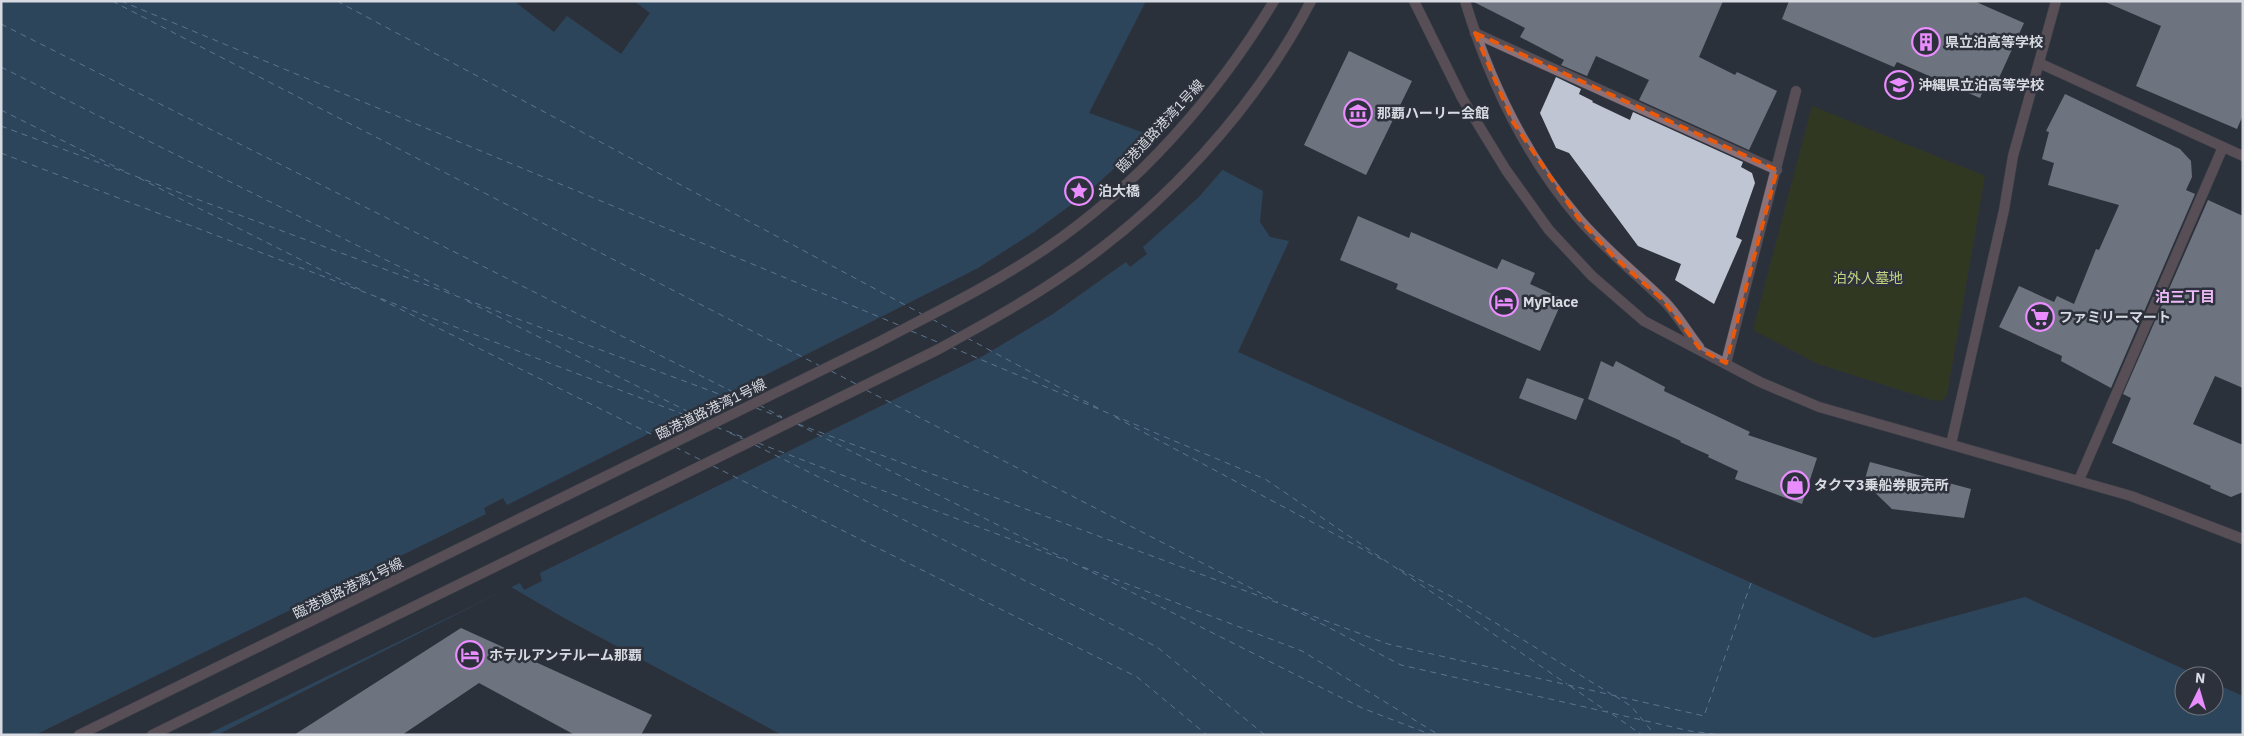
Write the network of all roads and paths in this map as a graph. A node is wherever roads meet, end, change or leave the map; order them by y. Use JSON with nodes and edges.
{"nodes":[{"id":1,"x":1274,"y":1,"type":"edge"},
{"id":2,"x":1311,"y":1,"type":"edge"},
{"id":3,"x":1414,"y":1,"type":"edge"},
{"id":4,"x":1465,"y":1,"type":"edge"},
{"id":5,"x":2056,"y":1,"type":"edge"},
{"id":6,"x":1475,"y":33,"type":"junction"},
{"id":7,"x":2039,"y":63,"type":"junction"},
{"id":8,"x":1796,"y":91,"type":"dead end"},
{"id":9,"x":2224,"y":147,"type":"junction"},
{"id":10,"x":2243,"y":156,"type":"edge"},
{"id":11,"x":1777,"y":170,"type":"junction"},
{"id":12,"x":1701,"y":350,"type":"junction"},
{"id":13,"x":1726,"y":364,"type":"junction"},
{"id":14,"x":1951,"y":444,"type":"junction"},
{"id":15,"x":2079,"y":480,"type":"junction"},
{"id":16,"x":2242,"y":537,"type":"edge"},
{"id":17,"x":79,"y":735,"type":"edge"},
{"id":18,"x":152,"y":735,"type":"edge"}],
"edges":[{"from":1,"to":17,"type":"street","name":"臨港道路港湾1号線"},
{"from":2,"to":18,"type":"street"},
{"from":3,"to":12,"type":"street"},
{"from":4,"to":6,"type":"street"},
{"from":5,"to":7,"type":"street"},
{"from":6,"to":11,"type":"street"},
{"from":6,"to":12,"type":"street"},
{"from":7,"to":9,"type":"street"},
{"from":7,"to":14,"type":"street"},
{"from":8,"to":11,"type":"street"},
{"from":9,"to":10,"type":"street"},
{"from":9,"to":15,"type":"street"},
{"from":11,"to":13,"type":"street"},
{"from":12,"to":13,"type":"street"},
{"from":13,"to":14,"type":"street"},
{"from":14,"to":15,"type":"street"},
{"from":15,"to":16,"type":"street"}]}
